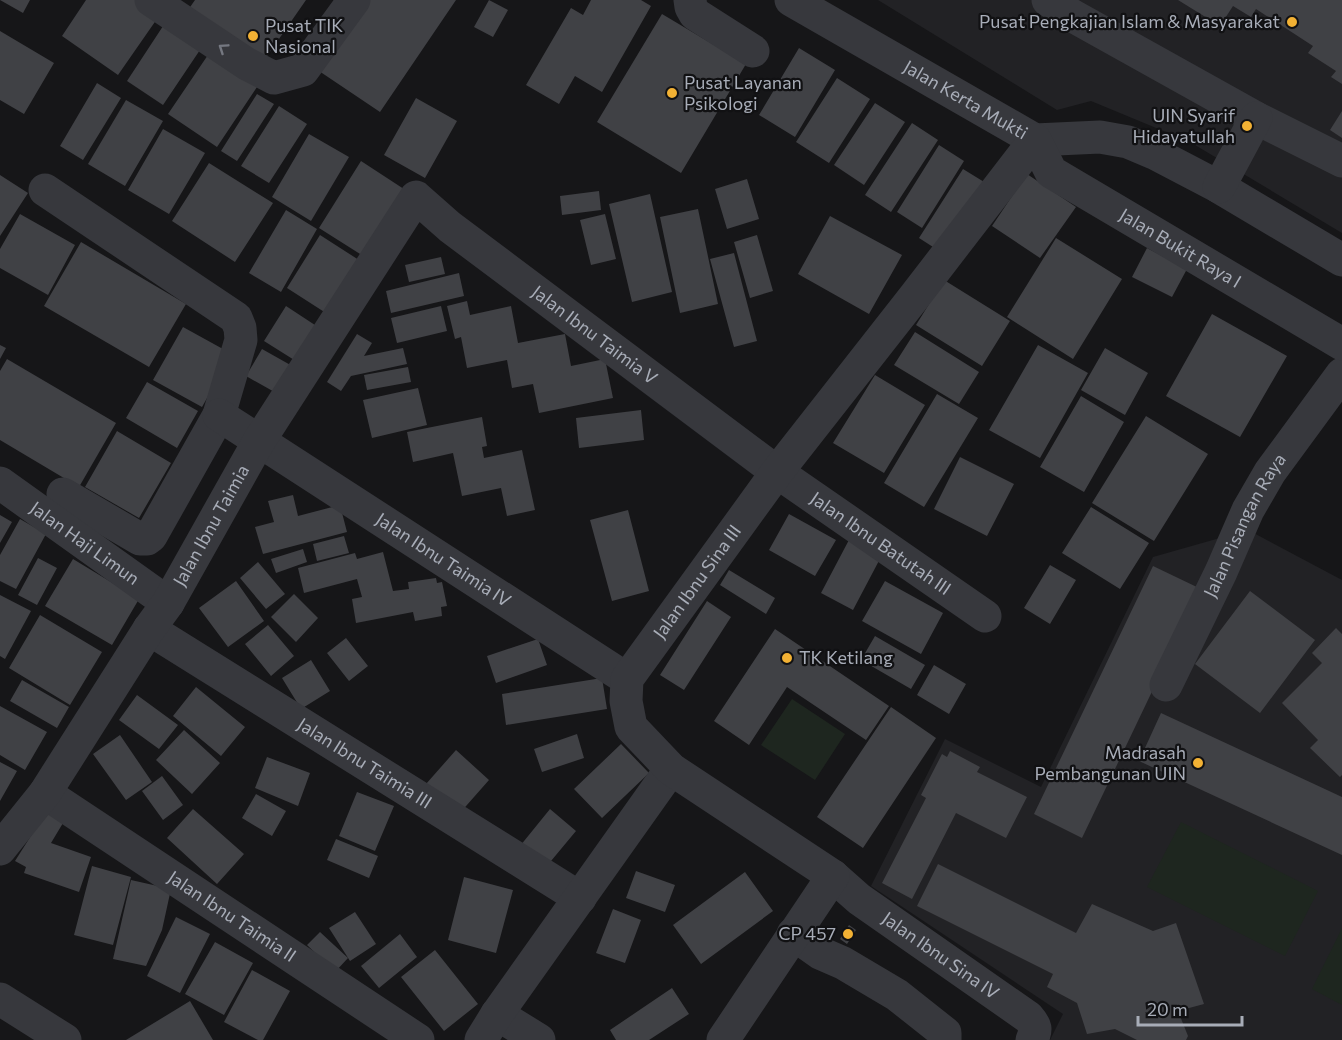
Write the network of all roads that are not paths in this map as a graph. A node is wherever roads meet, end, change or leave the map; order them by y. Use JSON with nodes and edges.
{"nodes":[{"id":1,"x":151,"y":0,"type":"edge"},
{"id":2,"x":354,"y":0,"type":"edge"},
{"id":3,"x":690,"y":0,"type":"edge"},
{"id":4,"x":791,"y":0,"type":"edge"},
{"id":5,"x":1068,"y":5,"type":"edge"},
{"id":6,"x":753,"y":51,"type":"dead end"},
{"id":7,"x":1256,"y":118,"type":"junction"},
{"id":8,"x":1035,"y":140,"type":"junction"},
{"id":9,"x":1342,"y":161,"type":"edge"},
{"id":10,"x":1220,"y":188,"type":"junction"},
{"id":11,"x":45,"y":190,"type":"dead end"},
{"id":12,"x":416,"y":197,"type":"joint"},
{"id":13,"x":1342,"y":260,"type":"edge"},
{"id":14,"x":1342,"y":344,"type":"edge"},
{"id":15,"x":1342,"y":374,"type":"edge"},
{"id":16,"x":219,"y":415,"type":"junction"},
{"id":17,"x":259,"y":441,"type":"junction"},
{"id":18,"x":777,"y":472,"type":"junction"},
{"id":19,"x":0,"y":483,"type":"edge"},
{"id":20,"x":63,"y":494,"type":"dead end"},
{"id":21,"x":158,"y":616,"type":"junction"},
{"id":22,"x":985,"y":616,"type":"dead end"},
{"id":23,"x":627,"y":679,"type":"junction"},
{"id":24,"x":1166,"y":685,"type":"dead end"},
{"id":25,"x":671,"y":769,"type":"junction"},
{"id":26,"x":45,"y":793,"type":"junction"},
{"id":27,"x":0,"y":849,"type":"edge"},
{"id":28,"x":833,"y":876,"type":"junction"},
{"id":29,"x":580,"y":898,"type":"junction"},
{"id":30,"x":793,"y":934,"type":"junction"},
{"id":31,"x":3,"y":1008,"type":"edge"},
{"id":32,"x":489,"y":1027,"type":"edge"},
{"id":33,"x":65,"y":1040,"type":"edge"},
{"id":34,"x":418,"y":1040,"type":"edge"},
{"id":35,"x":538,"y":1040,"type":"edge"},
{"id":36,"x":723,"y":1040,"type":"edge"},
{"id":37,"x":945,"y":1040,"type":"edge"},
{"id":38,"x":1032,"y":1040,"type":"edge"}],
"edges":[{"from":2,"to":1,"type":"street","one_way":true},
{"from":3,"to":6,"type":"street"},
{"from":4,"to":8,"type":"street","name":"Jalan Kerta Mukti"},
{"from":5,"to":7,"type":"street"},
{"from":7,"to":9,"type":"street"},
{"from":7,"to":10,"type":"street"},
{"from":8,"to":10,"type":"street","name":"Jalan Kerta Mukti"},
{"from":8,"to":14,"type":"street","name":"Jalan Bukit Raya I"},
{"from":8,"to":18,"type":"street","name":"Jalan Ibnu Sina III"},
{"from":10,"to":13,"type":"street","name":"Jalan Kerta Mukti"},
{"from":11,"to":16,"type":"street"},
{"from":12,"to":17,"type":"street","name":"Jalan Ibnu Taimia"},
{"from":12,"to":18,"type":"street","name":"Jalan Ibnu Taimia V"},
{"from":15,"to":24,"type":"street","name":"Jalan Pisangan Raya"},
{"from":16,"to":17,"type":"street","name":"Jalan Ibnu Taimia IV"},
{"from":16,"to":20,"type":"street"},
{"from":17,"to":21,"type":"street","name":"Jalan Ibnu Taimia"},
{"from":17,"to":23,"type":"street","name":"Jalan Ibnu Taimia IV"},
{"from":18,"to":22,"type":"street","name":"Jalan Ibnu Batutah III"},
{"from":18,"to":23,"type":"street","name":"Jalan Ibnu Sina III"},
{"from":19,"to":21,"type":"street","name":"Jalan Haji Limun"},
{"from":21,"to":26,"type":"street","name":"Jalan Ibnu Taimia"},
{"from":21,"to":29,"type":"street","name":"Jalan Ibnu Taimia III"},
{"from":23,"to":25,"type":"street"},
{"from":25,"to":28,"type":"street","name":"Jalan Ibnu Sina IV"},
{"from":25,"to":29,"type":"street"},
{"from":26,"to":27,"type":"street","name":"Jalan Ibnu Taimia"},
{"from":26,"to":34,"type":"street","name":"Jalan Ibnu Taimia II"},
{"from":28,"to":30,"type":"street"},
{"from":28,"to":38,"type":"street","name":"Jalan Ibnu Sina IV"},
{"from":29,"to":32,"type":"street"},
{"from":30,"to":36,"type":"street"},
{"from":30,"to":37,"type":"street"},
{"from":31,"to":33,"type":"street"},
{"from":32,"to":35,"type":"street"}]}
